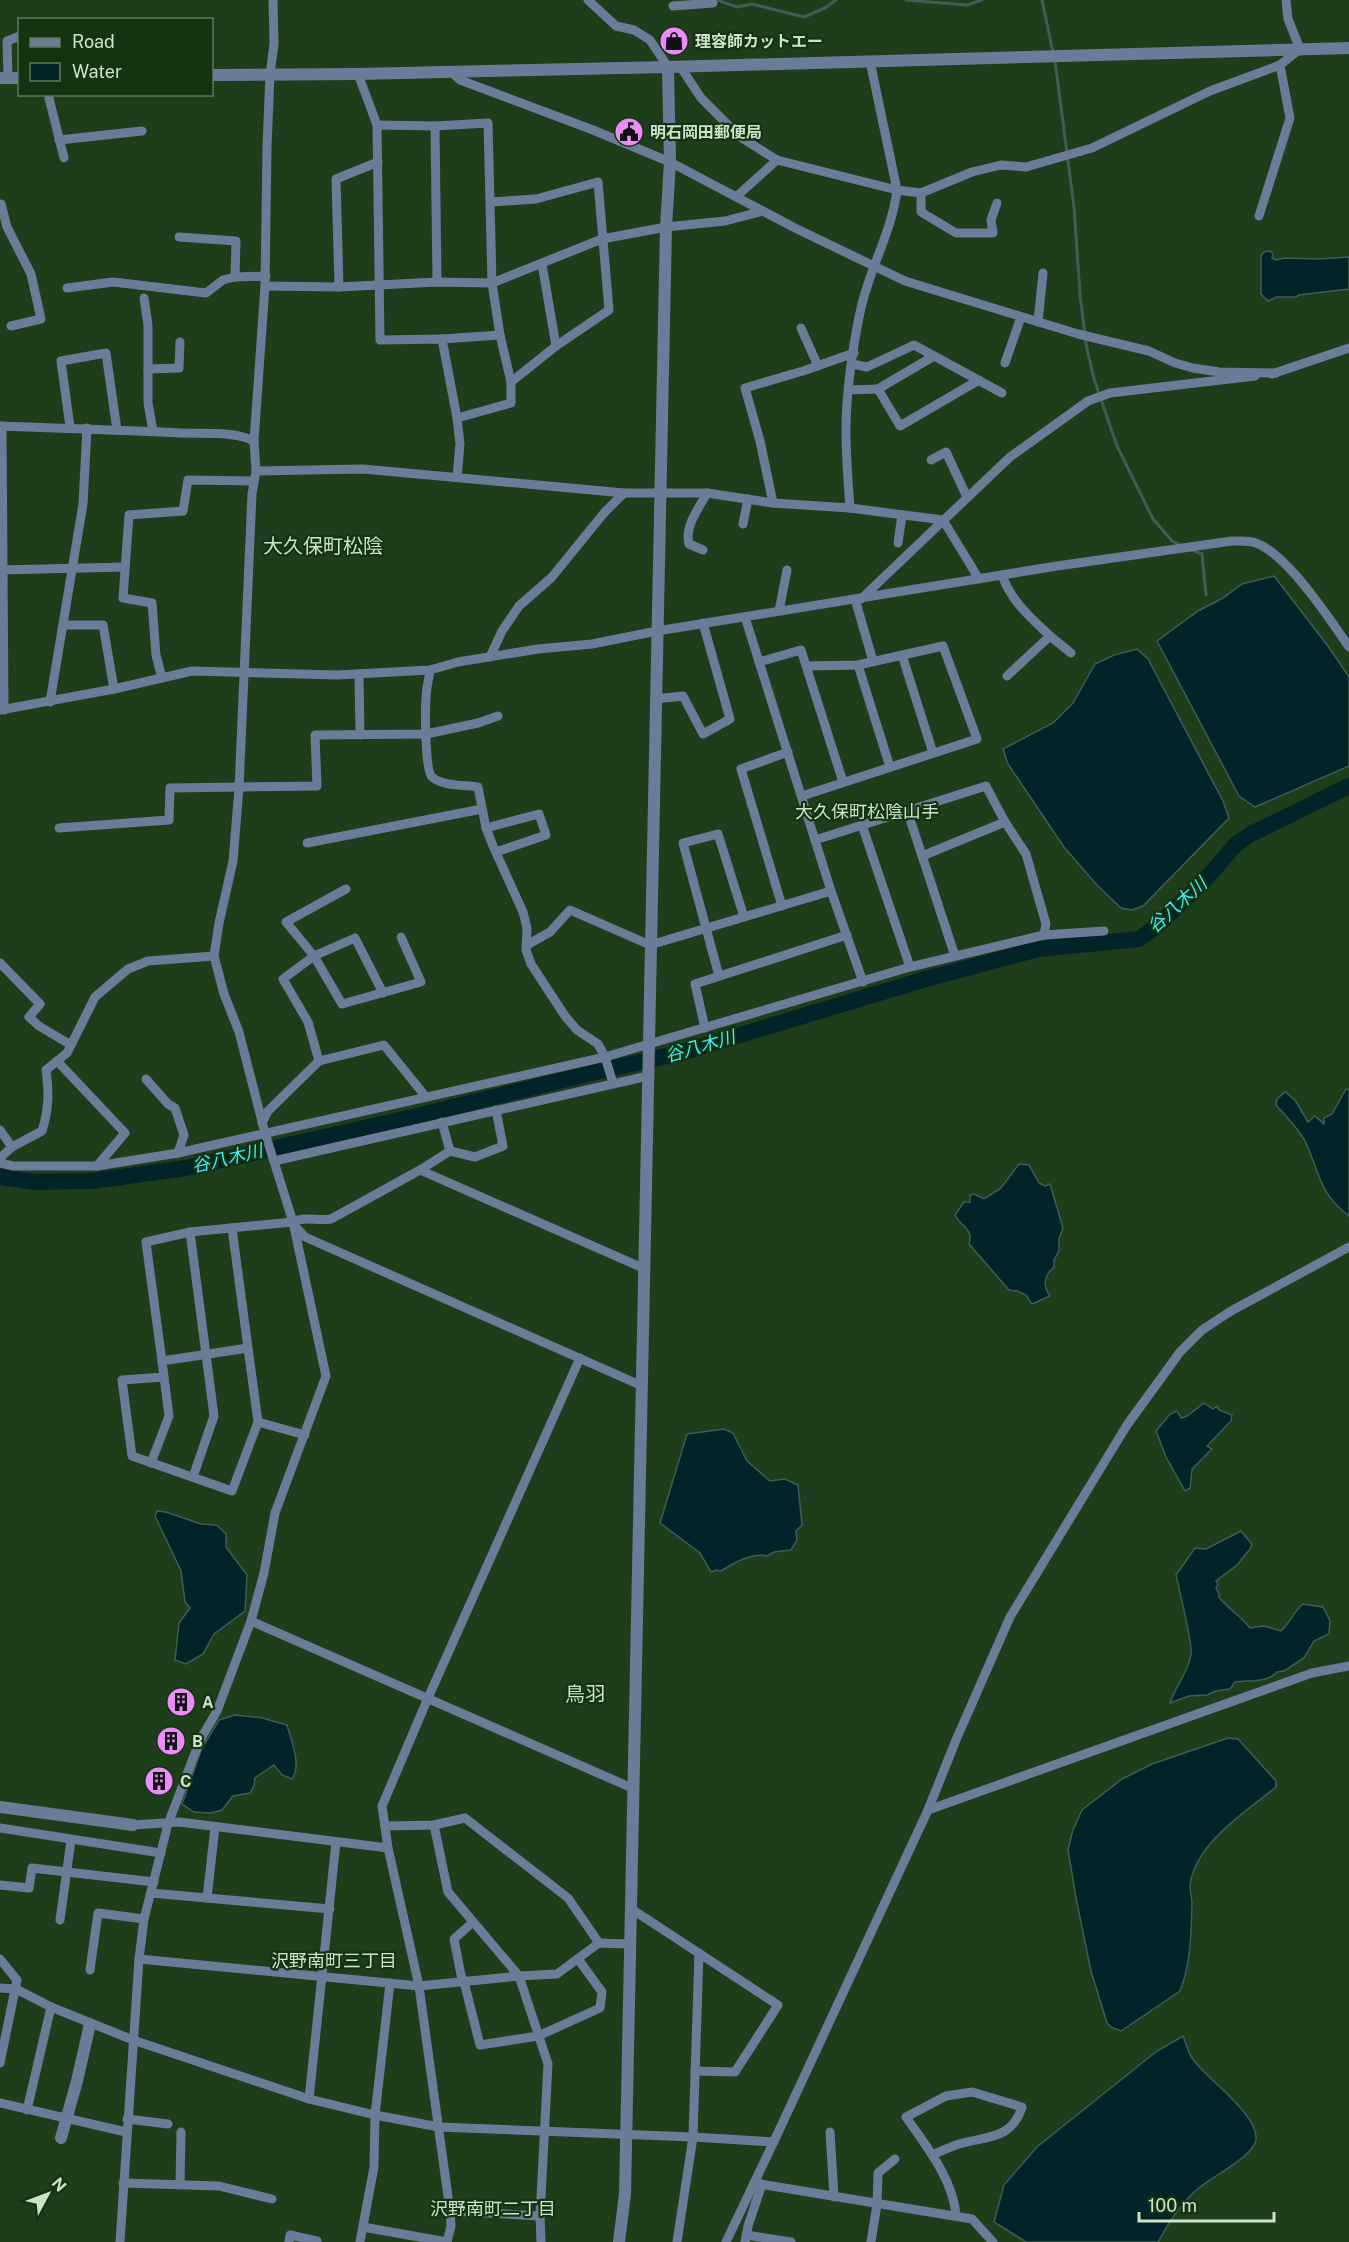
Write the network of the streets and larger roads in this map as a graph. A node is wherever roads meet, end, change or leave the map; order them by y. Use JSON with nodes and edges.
{"nodes":[{"id":1,"x":273,"y":0,"type":"edge"},
{"id":2,"x":588,"y":0,"type":"edge"},
{"id":3,"x":1286,"y":0,"type":"edge"},
{"id":4,"x":714,"y":5,"type":"edge"},
{"id":5,"x":673,"y":6,"type":"dead end"},
{"id":6,"x":18,"y":37,"type":"edge"},
{"id":7,"x":1349,"y":48,"type":"edge"},
{"id":8,"x":1300,"y":49,"type":"junction"},
{"id":9,"x":870,"y":61,"type":"junction"},
{"id":10,"x":1280,"y":65,"type":"junction"},
{"id":11,"x":674,"y":67,"type":"junction"},
{"id":12,"x":450,"y":71,"type":"junction"},
{"id":13,"x":270,"y":74,"type":"junction"},
{"id":14,"x":358,"y":74,"type":"junction"},
{"id":15,"x":213,"y":75,"type":"edge"},
{"id":16,"x":9,"y":78,"type":"edge"},
{"id":17,"x":48,"y":96,"type":"edge"},
{"id":18,"x":377,"y":125,"type":"junction"},
{"id":19,"x":435,"y":126,"type":"junction"},
{"id":20,"x":142,"y":131,"type":"dead end"},
{"id":21,"x":59,"y":140,"type":"junction"},
{"id":22,"x":64,"y":158,"type":"dead end"},
{"id":23,"x":777,"y":160,"type":"junction"},
{"id":24,"x":378,"y":162,"type":"junction"},
{"id":25,"x":670,"y":162,"type":"junction"},
{"id":26,"x":897,"y":190,"type":"junction"},
{"id":27,"x":921,"y":193,"type":"junction"},
{"id":28,"x":737,"y":196,"type":"junction"},
{"id":29,"x":0,"y":201,"type":"edge"},
{"id":30,"x":491,"y":202,"type":"junction"},
{"id":31,"x":997,"y":203,"type":"dead end"},
{"id":32,"x":763,"y":211,"type":"junction"},
{"id":33,"x":1259,"y":216,"type":"dead end"},
{"id":34,"x":666,"y":227,"type":"junction"},
{"id":35,"x":179,"y":237,"type":"dead end"},
{"id":36,"x":602,"y":239,"type":"junction"},
{"id":37,"x":542,"y":264,"type":"junction"},
{"id":38,"x":872,"y":267,"type":"junction"},
{"id":39,"x":1043,"y":273,"type":"dead end"},
{"id":40,"x":235,"y":277,"type":"junction"},
{"id":41,"x":265,"y":281,"type":"junction"},
{"id":42,"x":437,"y":282,"type":"junction"},
{"id":43,"x":492,"y":283,"type":"junction"},
{"id":44,"x":380,"y":284,"type":"junction"},
{"id":45,"x":339,"y":286,"type":"junction"},
{"id":46,"x":67,"y":288,"type":"dead end"},
{"id":47,"x":144,"y":298,"type":"dead end"},
{"id":48,"x":1021,"y":317,"type":"junction"},
{"id":49,"x":1038,"y":322,"type":"junction"},
{"id":50,"x":11,"y":326,"type":"dead end"},
{"id":51,"x":801,"y":328,"type":"dead end"},
{"id":52,"x":500,"y":335,"type":"junction"},
{"id":53,"x":442,"y":339,"type":"junction"},
{"id":54,"x":180,"y":342,"type":"dead end"},
{"id":55,"x":556,"y":346,"type":"junction"},
{"id":56,"x":1349,"y":348,"type":"edge"},
{"id":57,"x":854,"y":353,"type":"junction"},
{"id":58,"x":934,"y":356,"type":"junction"},
{"id":59,"x":1005,"y":363,"type":"dead end"},
{"id":60,"x":852,"y":364,"type":"junction"},
{"id":61,"x":818,"y":366,"type":"junction"},
{"id":62,"x":148,"y":369,"type":"junction"},
{"id":63,"x":1276,"y":373,"type":"junction"},
{"id":64,"x":979,"y":380,"type":"junction"},
{"id":65,"x":511,"y":382,"type":"junction"},
{"id":66,"x":878,"y":389,"type":"junction"},
{"id":67,"x":849,"y":390,"type":"junction"},
{"id":68,"x":1002,"y":393,"type":"dead end"},
{"id":69,"x":457,"y":418,"type":"junction"},
{"id":70,"x":1,"y":426,"type":"edge"},
{"id":71,"x":70,"y":427,"type":"junction"},
{"id":72,"x":87,"y":428,"type":"junction"},
{"id":73,"x":117,"y":429,"type":"junction"},
{"id":74,"x":153,"y":431,"type":"junction"},
{"id":75,"x":254,"y":441,"type":"junction"},
{"id":76,"x":931,"y":460,"type":"dead end"},
{"id":77,"x":255,"y":476,"type":"junction"},
{"id":78,"x":457,"y":477,"type":"junction"},
{"id":79,"x":661,"y":492,"type":"junction"},
{"id":80,"x":624,"y":493,"type":"junction"},
{"id":81,"x":707,"y":493,"type":"junction"},
{"id":82,"x":967,"y":497,"type":"junction"},
{"id":83,"x":748,"y":499,"type":"junction"},
{"id":84,"x":773,"y":503,"type":"junction"},
{"id":85,"x":850,"y":508,"type":"junction"},
{"id":86,"x":902,"y":514,"type":"junction"},
{"id":87,"x":2,"y":519,"type":"edge"},
{"id":88,"x":943,"y":520,"type":"junction"},
{"id":89,"x":743,"y":524,"type":"dead end"},
{"id":90,"x":898,"y":543,"type":"dead end"},
{"id":91,"x":703,"y":550,"type":"dead end"},
{"id":92,"x":125,"y":567,"type":"junction"},
{"id":93,"x":72,"y":568,"type":"junction"},
{"id":94,"x":2,"y":570,"type":"edge"},
{"id":95,"x":787,"y":570,"type":"dead end"},
{"id":96,"x":1002,"y":575,"type":"junction"},
{"id":97,"x":978,"y":579,"type":"junction"},
{"id":98,"x":858,"y":599,"type":"junction"},
{"id":99,"x":779,"y":611,"type":"junction"},
{"id":100,"x":745,"y":617,"type":"junction"},
{"id":101,"x":2,"y":619,"type":"edge"},
{"id":102,"x":703,"y":623,"type":"junction"},
{"id":103,"x":63,"y":625,"type":"junction"},
{"id":104,"x":657,"y":631,"type":"junction"},
{"id":105,"x":1050,"y":636,"type":"junction"},
{"id":106,"x":1349,"y":647,"type":"edge"},
{"id":107,"x":1071,"y":654,"type":"dead end"},
{"id":108,"x":902,"y":655,"type":"junction"},
{"id":109,"x":490,"y":657,"type":"junction"},
{"id":110,"x":873,"y":661,"type":"junction"},
{"id":111,"x":759,"y":662,"type":"junction"},
{"id":112,"x":858,"y":665,"type":"junction"},
{"id":113,"x":807,"y":666,"type":"junction"},
{"id":114,"x":2,"y":667,"type":"edge"},
{"id":115,"x":430,"y":670,"type":"junction"},
{"id":116,"x":245,"y":672,"type":"junction"},
{"id":117,"x":359,"y":674,"type":"junction"},
{"id":118,"x":1007,"y":676,"type":"dead end"},
{"id":119,"x":162,"y":678,"type":"junction"},
{"id":120,"x":114,"y":689,"type":"junction"},
{"id":121,"x":655,"y":699,"type":"junction"},
{"id":122,"x":50,"y":702,"type":"junction"},
{"id":123,"x":2,"y":710,"type":"edge"},
{"id":124,"x":498,"y":716,"type":"dead end"},
{"id":125,"x":426,"y":734,"type":"junction"},
{"id":126,"x":360,"y":735,"type":"junction"},
{"id":127,"x":788,"y":752,"type":"junction"},
{"id":128,"x":933,"y":753,"type":"junction"},
{"id":129,"x":890,"y":767,"type":"junction"},
{"id":130,"x":843,"y":782,"type":"junction"},
{"id":131,"x":239,"y":788,"type":"junction"},
{"id":132,"x":802,"y":796,"type":"junction"},
{"id":133,"x":482,"y":809,"type":"junction"},
{"id":134,"x":908,"y":810,"type":"junction"},
{"id":135,"x":1005,"y":822,"type":"junction"},
{"id":136,"x":862,"y":825,"type":"junction"},
{"id":137,"x":59,"y":828,"type":"dead end"},
{"id":138,"x":486,"y":828,"type":"junction"},
{"id":139,"x":815,"y":840,"type":"junction"},
{"id":140,"x":307,"y":843,"type":"dead end"},
{"id":141,"x":495,"y":852,"type":"junction"},
{"id":142,"x":922,"y":856,"type":"junction"},
{"id":143,"x":346,"y":889,"type":"dead end"},
{"id":144,"x":831,"y":891,"type":"junction"},
{"id":145,"x":782,"y":906,"type":"junction"},
{"id":146,"x":744,"y":917,"type":"junction"},
{"id":147,"x":706,"y":928,"type":"junction"},
{"id":148,"x":1104,"y":930,"type":"dead end"},
{"id":149,"x":847,"y":935,"type":"junction"},
{"id":150,"x":1044,"y":935,"type":"junction"},
{"id":151,"x":401,"y":937,"type":"dead end"},
{"id":152,"x":526,"y":945,"type":"junction"},
{"id":153,"x":650,"y":945,"type":"junction"},
{"id":154,"x":214,"y":956,"type":"junction"},
{"id":155,"x":314,"y":956,"type":"junction"},
{"id":156,"x":955,"y":956,"type":"junction"},
{"id":157,"x":0,"y":963,"type":"edge"},
{"id":158,"x":910,"y":967,"type":"junction"},
{"id":159,"x":718,"y":976,"type":"junction"},
{"id":160,"x":863,"y":982,"type":"junction"},
{"id":161,"x":383,"y":993,"type":"junction"},
{"id":162,"x":705,"y":1028,"type":"junction"},
{"id":163,"x":71,"y":1045,"type":"junction"},
{"id":164,"x":647,"y":1045,"type":"junction"},
{"id":165,"x":605,"y":1057,"type":"junction"},
{"id":166,"x":57,"y":1061,"type":"junction"},
{"id":167,"x":319,"y":1061,"type":"junction"},
{"id":168,"x":648,"y":1076,"type":"junction"},
{"id":169,"x":146,"y":1079,"type":"dead end"},
{"id":170,"x":613,"y":1083,"type":"junction"},
{"id":171,"x":426,"y":1097,"type":"junction"},
{"id":172,"x":496,"y":1110,"type":"junction"},
{"id":173,"x":442,"y":1122,"type":"junction"},
{"id":174,"x":262,"y":1123,"type":"junction"},
{"id":175,"x":0,"y":1130,"type":"edge"},
{"id":176,"x":265,"y":1133,"type":"junction"},
{"id":177,"x":12,"y":1147,"type":"junction"},
{"id":178,"x":450,"y":1151,"type":"junction"},
{"id":179,"x":178,"y":1153,"type":"junction"},
{"id":180,"x":0,"y":1158,"type":"edge"},
{"id":181,"x":274,"y":1161,"type":"junction"},
{"id":182,"x":0,"y":1163,"type":"edge"},
{"id":183,"x":97,"y":1166,"type":"junction"},
{"id":184,"x":420,"y":1170,"type":"junction"},
{"id":185,"x":292,"y":1222,"type":"junction"},
{"id":186,"x":232,"y":1228,"type":"junction"},
{"id":187,"x":190,"y":1232,"type":"junction"},
{"id":188,"x":1349,"y":1247,"type":"edge"},
{"id":189,"x":643,"y":1268,"type":"junction"},
{"id":190,"x":248,"y":1348,"type":"junction"},
{"id":191,"x":206,"y":1354,"type":"junction"},
{"id":192,"x":580,"y":1358,"type":"junction"},
{"id":193,"x":162,"y":1361,"type":"junction"},
{"id":194,"x":164,"y":1377,"type":"junction"},
{"id":195,"x":640,"y":1385,"type":"junction"},
{"id":196,"x":258,"y":1422,"type":"junction"},
{"id":197,"x":305,"y":1435,"type":"junction"},
{"id":198,"x":151,"y":1463,"type":"junction"},
{"id":199,"x":193,"y":1477,"type":"junction"},
{"id":200,"x":251,"y":1621,"type":"junction"},
{"id":201,"x":1349,"y":1666,"type":"edge"},
{"id":202,"x":428,"y":1698,"type":"junction"},
{"id":203,"x":632,"y":1788,"type":"junction"},
{"id":204,"x":0,"y":1807,"type":"edge"},
{"id":205,"x":928,"y":1810,"type":"junction"},
{"id":206,"x":168,"y":1824,"type":"junction"},
{"id":207,"x":133,"y":1825,"type":"joint"},
{"id":208,"x":434,"y":1825,"type":"junction"},
{"id":209,"x":385,"y":1826,"type":"junction"},
{"id":210,"x":215,"y":1827,"type":"junction"},
{"id":211,"x":0,"y":1828,"type":"edge"},
{"id":212,"x":71,"y":1840,"type":"junction"},
{"id":213,"x":336,"y":1842,"type":"junction"},
{"id":214,"x":388,"y":1848,"type":"junction"},
{"id":215,"x":161,"y":1853,"type":"junction"},
{"id":216,"x":67,"y":1872,"type":"junction"},
{"id":217,"x":154,"y":1882,"type":"junction"},
{"id":218,"x":0,"y":1885,"type":"edge"},
{"id":219,"x":151,"y":1893,"type":"junction"},
{"id":220,"x":207,"y":1898,"type":"junction"},
{"id":221,"x":630,"y":1908,"type":"junction"},
{"id":222,"x":330,"y":1909,"type":"junction"},
{"id":223,"x":144,"y":1919,"type":"junction"},
{"id":224,"x":60,"y":1920,"type":"dead end"},
{"id":225,"x":473,"y":1922,"type":"junction"},
{"id":226,"x":599,"y":1943,"type":"junction"},
{"id":227,"x":629,"y":1944,"type":"junction"},
{"id":228,"x":699,"y":1953,"type":"junction"},
{"id":229,"x":0,"y":1959,"type":"edge"},
{"id":230,"x":139,"y":1959,"type":"junction"},
{"id":231,"x":578,"y":1959,"type":"junction"},
{"id":232,"x":90,"y":1970,"type":"dead end"},
{"id":233,"x":322,"y":1976,"type":"junction"},
{"id":234,"x":519,"y":1976,"type":"junction"},
{"id":235,"x":464,"y":1982,"type":"junction"},
{"id":236,"x":390,"y":1983,"type":"junction"},
{"id":237,"x":419,"y":1986,"type":"junction"},
{"id":238,"x":0,"y":1988,"type":"edge"},
{"id":239,"x":16,"y":1989,"type":"junction"},
{"id":240,"x":51,"y":2007,"type":"junction"},
{"id":241,"x":90,"y":2024,"type":"junction"},
{"id":242,"x":538,"y":2036,"type":"junction"},
{"id":243,"x":133,"y":2040,"type":"junction"},
{"id":244,"x":0,"y":2062,"type":"edge"},
{"id":245,"x":695,"y":2071,"type":"junction"},
{"id":246,"x":309,"y":2099,"type":"junction"},
{"id":247,"x":0,"y":2103,"type":"edge"},
{"id":248,"x":27,"y":2110,"type":"junction"},
{"id":249,"x":375,"y":2115,"type":"junction"},
{"id":250,"x":66,"y":2119,"type":"junction"},
{"id":251,"x":127,"y":2119,"type":"junction"},
{"id":252,"x":168,"y":2124,"type":"dead end"},
{"id":253,"x":439,"y":2127,"type":"junction"},
{"id":254,"x":544,"y":2130,"type":"junction"},
{"id":255,"x":126,"y":2132,"type":"junction"},
{"id":256,"x":181,"y":2132,"type":"dead end"},
{"id":257,"x":830,"y":2132,"type":"dead end"},
{"id":258,"x":626,"y":2134,"type":"junction"},
{"id":259,"x":693,"y":2137,"type":"junction"},
{"id":260,"x":61,"y":2138,"type":"dead end"},
{"id":261,"x":774,"y":2142,"type":"junction"},
{"id":262,"x":932,"y":2155,"type":"junction"},
{"id":263,"x":895,"y":2158,"type":"dead end"},
{"id":264,"x":123,"y":2182,"type":"junction"},
{"id":265,"x":758,"y":2183,"type":"junction"},
{"id":266,"x":180,"y":2184,"type":"junction"},
{"id":267,"x":834,"y":2197,"type":"junction"},
{"id":268,"x":272,"y":2199,"type":"dead end"},
{"id":269,"x":877,"y":2204,"type":"junction"},
{"id":270,"x":450,"y":2211,"type":"junction"},
{"id":271,"x":956,"y":2215,"type":"junction"},
{"id":272,"x":540,"y":2216,"type":"junction"},
{"id":273,"x":363,"y":2227,"type":"junction"},
{"id":274,"x":746,"y":2239,"type":"edge"},
{"id":275,"x":317,"y":2241,"type":"edge"},
{"id":276,"x":120,"y":2242,"type":"edge"},
{"id":277,"x":289,"y":2242,"type":"edge"},
{"id":278,"x":360,"y":2242,"type":"edge"},
{"id":279,"x":447,"y":2242,"type":"edge"},
{"id":280,"x":541,"y":2242,"type":"edge"},
{"id":281,"x":620,"y":2242,"type":"edge"},
{"id":282,"x":677,"y":2242,"type":"edge"},
{"id":283,"x":726,"y":2242,"type":"edge"},
{"id":284,"x":791,"y":2242,"type":"edge"},
{"id":285,"x":871,"y":2242,"type":"edge"},
{"id":286,"x":993,"y":2242,"type":"edge"}],
"edges":[{"from":1,"to":13,"type":"street"},
{"from":2,"to":11,"type":"street"},
{"from":3,"to":8,"type":"street"},
{"from":4,"to":5,"type":"street"},
{"from":6,"to":16,"type":"street"},
{"from":7,"to":8,"type":"street"},
{"from":8,"to":9,"type":"street"},
{"from":8,"to":10,"type":"street"},
{"from":9,"to":11,"type":"street"},
{"from":9,"to":26,"type":"street"},
{"from":10,"to":27,"type":"street"},
{"from":10,"to":33,"type":"street"},
{"from":11,"to":12,"type":"street"},
{"from":11,"to":23,"type":"street"},
{"from":11,"to":25,"type":"street"},
{"from":12,"to":14,"type":"street"},
{"from":12,"to":25,"type":"street"},
{"from":13,"to":14,"type":"street"},
{"from":13,"to":15,"type":"street"},
{"from":13,"to":41,"type":"street"},
{"from":14,"to":18,"type":"street"},
{"from":17,"to":21,"type":"street"},
{"from":18,"to":19,"type":"street"},
{"from":18,"to":24,"type":"street"},
{"from":19,"to":30,"type":"street"},
{"from":19,"to":42,"type":"street"},
{"from":20,"to":21,"type":"street"},
{"from":21,"to":22,"type":"street"},
{"from":23,"to":26,"type":"street"},
{"from":23,"to":28,"type":"street"},
{"from":24,"to":44,"type":"street"},
{"from":24,"to":45,"type":"street"},
{"from":25,"to":28,"type":"street"},
{"from":25,"to":34,"type":"street"},
{"from":26,"to":27,"type":"street"},
{"from":26,"to":38,"type":"street"},
{"from":27,"to":31,"type":"street"},
{"from":28,"to":32,"type":"street"},
{"from":29,"to":50,"type":"street"},
{"from":30,"to":36,"type":"street"},
{"from":30,"to":43,"type":"street"},
{"from":32,"to":34,"type":"street"},
{"from":32,"to":38,"type":"street"},
{"from":34,"to":36,"type":"street"},
{"from":34,"to":79,"type":"street"},
{"from":35,"to":40,"type":"street"},
{"from":36,"to":37,"type":"street"},
{"from":36,"to":55,"type":"street"},
{"from":37,"to":43,"type":"street"},
{"from":37,"to":55,"type":"street"},
{"from":38,"to":48,"type":"street"},
{"from":38,"to":57,"type":"street"},
{"from":39,"to":49,"type":"street"},
{"from":40,"to":41,"type":"street"},
{"from":40,"to":46,"type":"street"},
{"from":41,"to":45,"type":"street"},
{"from":41,"to":75,"type":"street"},
{"from":42,"to":43,"type":"street"},
{"from":42,"to":44,"type":"street"},
{"from":43,"to":52,"type":"street"},
{"from":44,"to":45,"type":"street"},
{"from":44,"to":53,"type":"street"},
{"from":47,"to":62,"type":"street"},
{"from":48,"to":49,"type":"street"},
{"from":48,"to":59,"type":"street"},
{"from":49,"to":63,"type":"street"},
{"from":51,"to":61,"type":"street"},
{"from":52,"to":53,"type":"street"},
{"from":52,"to":65,"type":"street"},
{"from":53,"to":69,"type":"street"},
{"from":54,"to":62,"type":"street"},
{"from":55,"to":65,"type":"street"},
{"from":56,"to":63,"type":"street"},
{"from":57,"to":60,"type":"street"},
{"from":57,"to":61,"type":"street"},
{"from":58,"to":60,"type":"street"},
{"from":58,"to":64,"type":"street"},
{"from":58,"to":66,"type":"street"},
{"from":60,"to":67,"type":"street"},
{"from":61,"to":84,"type":"street"},
{"from":62,"to":74,"type":"street"},
{"from":63,"to":82,"type":"street"},
{"from":64,"to":66,"type":"street"},
{"from":64,"to":68,"type":"street"},
{"from":65,"to":69,"type":"street"},
{"from":66,"to":67,"type":"street"},
{"from":67,"to":85,"type":"street"},
{"from":69,"to":78,"type":"street"},
{"from":70,"to":71,"type":"street"},
{"from":70,"to":87,"type":"street"},
{"from":71,"to":72,"type":"street"},
{"from":71,"to":73,"type":"street"},
{"from":72,"to":73,"type":"street"},
{"from":72,"to":93,"type":"street"},
{"from":73,"to":74,"type":"street"},
{"from":74,"to":75,"type":"street"},
{"from":75,"to":77,"type":"street"},
{"from":76,"to":82,"type":"street"},
{"from":77,"to":78,"type":"street"},
{"from":77,"to":92,"type":"street"},
{"from":77,"to":116,"type":"street"},
{"from":78,"to":80,"type":"street"},
{"from":79,"to":80,"type":"street"},
{"from":79,"to":81,"type":"street"},
{"from":79,"to":104,"type":"street"},
{"from":80,"to":109,"type":"street"},
{"from":81,"to":83,"type":"street"},
{"from":81,"to":91,"type":"street"},
{"from":82,"to":88,"type":"street"},
{"from":83,"to":84,"type":"street"},
{"from":83,"to":89,"type":"street"},
{"from":84,"to":85,"type":"street"},
{"from":85,"to":86,"type":"street"},
{"from":86,"to":88,"type":"street"},
{"from":86,"to":90,"type":"street"},
{"from":87,"to":94,"type":"street"},
{"from":88,"to":97,"type":"street"},
{"from":88,"to":98,"type":"street"},
{"from":92,"to":93,"type":"street"},
{"from":92,"to":119,"type":"street"},
{"from":93,"to":94,"type":"street"},
{"from":93,"to":103,"type":"street"},
{"from":94,"to":101,"type":"street"},
{"from":95,"to":99,"type":"street"},
{"from":96,"to":97,"type":"street"},
{"from":96,"to":105,"type":"street"},
{"from":96,"to":106,"type":"street"},
{"from":97,"to":98,"type":"street"},
{"from":98,"to":99,"type":"street"},
{"from":98,"to":110,"type":"street"},
{"from":99,"to":100,"type":"street"},
{"from":100,"to":102,"type":"street"},
{"from":100,"to":111,"type":"street"},
{"from":101,"to":114,"type":"street"},
{"from":102,"to":104,"type":"street"},
{"from":102,"to":121,"type":"street"},
{"from":103,"to":120,"type":"street"},
{"from":103,"to":122,"type":"street"},
{"from":104,"to":109,"type":"street"},
{"from":104,"to":121,"type":"street"},
{"from":105,"to":107,"type":"street"},
{"from":105,"to":118,"type":"street"},
{"from":108,"to":110,"type":"street"},
{"from":108,"to":128,"type":"street"},
{"from":108,"to":128,"type":"street"},
{"from":109,"to":115,"type":"street"},
{"from":110,"to":112,"type":"street"},
{"from":111,"to":113,"type":"street"},
{"from":111,"to":127,"type":"street"},
{"from":112,"to":113,"type":"street"},
{"from":112,"to":129,"type":"street"},
{"from":113,"to":130,"type":"street"},
{"from":114,"to":123,"type":"street"},
{"from":115,"to":117,"type":"street"},
{"from":115,"to":125,"type":"street"},
{"from":116,"to":117,"type":"street"},
{"from":116,"to":119,"type":"street"},
{"from":116,"to":131,"type":"street"},
{"from":117,"to":126,"type":"street"},
{"from":119,"to":120,"type":"street"},
{"from":120,"to":122,"type":"street"},
{"from":121,"to":153,"type":"street"},
{"from":122,"to":123,"type":"street"},
{"from":124,"to":125,"type":"street"},
{"from":125,"to":126,"type":"street"},
{"from":125,"to":133,"type":"street"},
{"from":126,"to":131,"type":"street"},
{"from":127,"to":132,"type":"street"},
{"from":127,"to":145,"type":"street"},
{"from":128,"to":129,"type":"street"},
{"from":129,"to":130,"type":"street"},
{"from":130,"to":132,"type":"street"},
{"from":131,"to":137,"type":"street"},
{"from":131,"to":154,"type":"street"},
{"from":132,"to":139,"type":"street"},
{"from":133,"to":138,"type":"street"},
{"from":133,"to":140,"type":"street"},
{"from":134,"to":135,"type":"street"},
{"from":134,"to":136,"type":"street"},
{"from":134,"to":142,"type":"street"},
{"from":135,"to":142,"type":"street"},
{"from":135,"to":150,"type":"street"},
{"from":136,"to":139,"type":"street"},
{"from":136,"to":158,"type":"street"},
{"from":138,"to":141,"type":"street"},
{"from":138,"to":141,"type":"street"},
{"from":139,"to":144,"type":"street"},
{"from":141,"to":152,"type":"street"},
{"from":142,"to":156,"type":"street"},
{"from":143,"to":155,"type":"street"},
{"from":144,"to":145,"type":"street"},
{"from":144,"to":149,"type":"street"},
{"from":145,"to":146,"type":"street"},
{"from":146,"to":147,"type":"street"},
{"from":146,"to":147,"type":"street"},
{"from":147,"to":153,"type":"street"},
{"from":147,"to":159,"type":"street"},
{"from":148,"to":150,"type":"street"},
{"from":149,"to":159,"type":"street"},
{"from":149,"to":160,"type":"street"},
{"from":150,"to":156,"type":"street"},
{"from":151,"to":161,"type":"street"},
{"from":152,"to":153,"type":"street"},
{"from":152,"to":165,"type":"street"},
{"from":153,"to":164,"type":"street"},
{"from":154,"to":163,"type":"street"},
{"from":154,"to":174,"type":"street"},
{"from":155,"to":161,"type":"street"},
{"from":155,"to":161,"type":"street"},
{"from":155,"to":167,"type":"street"},
{"from":156,"to":158,"type":"street"},
{"from":157,"to":163,"type":"street"},
{"from":158,"to":160,"type":"street"},
{"from":159,"to":162,"type":"street"},
{"from":160,"to":162,"type":"street"},
{"from":162,"to":164,"type":"street"},
{"from":163,"to":166,"type":"street"},
{"from":164,"to":165,"type":"street"},
{"from":164,"to":168,"type":"street"},
{"from":165,"to":170,"type":"street"},
{"from":165,"to":171,"type":"street"},
{"from":166,"to":177,"type":"street"},
{"from":166,"to":183,"type":"street"},
{"from":167,"to":171,"type":"street"},
{"from":167,"to":174,"type":"street"},
{"from":168,"to":170,"type":"street"},
{"from":168,"to":189,"type":"street"},
{"from":169,"to":179,"type":"street"},
{"from":170,"to":172,"type":"street"},
{"from":171,"to":176,"type":"street"},
{"from":172,"to":173,"type":"street"},
{"from":172,"to":178,"type":"street"},
{"from":173,"to":178,"type":"street"},
{"from":173,"to":181,"type":"street"},
{"from":174,"to":176,"type":"street"},
{"from":175,"to":177,"type":"street"},
{"from":176,"to":179,"type":"street"},
{"from":176,"to":181,"type":"street"},
{"from":177,"to":180,"type":"street"},
{"from":178,"to":184,"type":"street"},
{"from":179,"to":183,"type":"street"},
{"from":181,"to":185,"type":"street"},
{"from":182,"to":183,"type":"street"},
{"from":184,"to":185,"type":"street"},
{"from":184,"to":189,"type":"street"},
{"from":185,"to":186,"type":"street"},
{"from":185,"to":192,"type":"street"},
{"from":185,"to":197,"type":"street"},
{"from":186,"to":187,"type":"street"},
{"from":186,"to":190,"type":"street"},
{"from":187,"to":191,"type":"street"},
{"from":187,"to":193,"type":"street"},
{"from":188,"to":205,"type":"street"},
{"from":189,"to":195,"type":"street"},
{"from":190,"to":191,"type":"street"},
{"from":190,"to":196,"type":"street"},
{"from":191,"to":193,"type":"street"},
{"from":191,"to":199,"type":"street"},
{"from":192,"to":195,"type":"street"},
{"from":192,"to":202,"type":"street"},
{"from":193,"to":194,"type":"street"},
{"from":194,"to":198,"type":"street"},
{"from":194,"to":198,"type":"street"},
{"from":195,"to":203,"type":"street"},
{"from":196,"to":197,"type":"street"},
{"from":196,"to":199,"type":"street"},
{"from":197,"to":200,"type":"street"},
{"from":198,"to":199,"type":"street"},
{"from":200,"to":202,"type":"street"},
{"from":200,"to":206,"type":"street"},
{"from":201,"to":205,"type":"street"},
{"from":202,"to":203,"type":"street"},
{"from":202,"to":209,"type":"street"},
{"from":203,"to":221,"type":"street"},
{"from":204,"to":207,"type":"street"},
{"from":205,"to":261,"type":"street"},
{"from":206,"to":207,"type":"street"},
{"from":206,"to":210,"type":"street"},
{"from":206,"to":215,"type":"street"},
{"from":208,"to":209,"type":"street"},
{"from":208,"to":225,"type":"street"},
{"from":208,"to":226,"type":"street"},
{"from":209,"to":214,"type":"street"},
{"from":210,"to":213,"type":"street"},
{"from":210,"to":220,"type":"street"},
{"from":211,"to":212,"type":"street"},
{"from":212,"to":215,"type":"street"},
{"from":212,"to":216,"type":"street"},
{"from":213,"to":214,"type":"street"},
{"from":213,"to":222,"type":"street"},
{"from":214,"to":237,"type":"street"},
{"from":215,"to":217,"type":"street"},
{"from":216,"to":217,"type":"street"},
{"from":216,"to":218,"type":"street"},
{"from":216,"to":224,"type":"street"},
{"from":217,"to":219,"type":"street"},
{"from":219,"to":220,"type":"street"},
{"from":219,"to":223,"type":"street"},
{"from":220,"to":222,"type":"street"},
{"from":221,"to":227,"type":"street"},
{"from":221,"to":228,"type":"street"},
{"from":222,"to":233,"type":"street"},
{"from":223,"to":230,"type":"street"},
{"from":223,"to":232,"type":"street"},
{"from":225,"to":234,"type":"street"},
{"from":225,"to":235,"type":"street"},
{"from":226,"to":227,"type":"street"},
{"from":226,"to":231,"type":"street"},
{"from":227,"to":258,"type":"street"},
{"from":228,"to":245,"type":"street"},
{"from":228,"to":245,"type":"street"},
{"from":229,"to":239,"type":"street"},
{"from":230,"to":233,"type":"street"},
{"from":230,"to":243,"type":"street"},
{"from":231,"to":234,"type":"street"},
{"from":231,"to":242,"type":"street"},
{"from":233,"to":236,"type":"street"},
{"from":233,"to":246,"type":"street"},
{"from":234,"to":235,"type":"street"},
{"from":234,"to":242,"type":"street"},
{"from":235,"to":237,"type":"street"},
{"from":235,"to":242,"type":"street"},
{"from":236,"to":237,"type":"street"},
{"from":236,"to":249,"type":"street"},
{"from":237,"to":253,"type":"street"},
{"from":238,"to":239,"type":"street"},
{"from":239,"to":240,"type":"street"},
{"from":239,"to":244,"type":"street"},
{"from":240,"to":241,"type":"street"},
{"from":240,"to":248,"type":"street"},
{"from":241,"to":243,"type":"street"},
{"from":241,"to":250,"type":"street"},
{"from":242,"to":254,"type":"street"},
{"from":243,"to":246,"type":"street"},
{"from":243,"to":251,"type":"street"},
{"from":245,"to":259,"type":"street"},
{"from":246,"to":249,"type":"street"},
{"from":247,"to":248,"type":"street"},
{"from":248,"to":250,"type":"street"},
{"from":249,"to":253,"type":"street"},
{"from":249,"to":273,"type":"street"},
{"from":250,"to":255,"type":"street"},
{"from":250,"to":260,"type":"street"},
{"from":251,"to":252,"type":"street"},
{"from":251,"to":255,"type":"street"},
{"from":253,"to":254,"type":"street"},
{"from":253,"to":270,"type":"street"},
{"from":254,"to":258,"type":"street"},
{"from":254,"to":272,"type":"street"},
{"from":255,"to":264,"type":"street"},
{"from":256,"to":266,"type":"street"},
{"from":257,"to":267,"type":"street"},
{"from":258,"to":259,"type":"street"},
{"from":258,"to":281,"type":"street"},
{"from":259,"to":261,"type":"street"},
{"from":259,"to":282,"type":"street"},
{"from":261,"to":265,"type":"street"},
{"from":262,"to":262,"type":"street"},
{"from":262,"to":271,"type":"street"},
{"from":263,"to":269,"type":"street"},
{"from":264,"to":266,"type":"street"},
{"from":264,"to":276,"type":"street"},
{"from":265,"to":267,"type":"street"},
{"from":265,"to":274,"type":"street"},
{"from":265,"to":283,"type":"street"},
{"from":266,"to":268,"type":"street"},
{"from":267,"to":269,"type":"street"},
{"from":269,"to":271,"type":"street"},
{"from":269,"to":285,"type":"street"},
{"from":270,"to":272,"type":"street"},
{"from":270,"to":279,"type":"street"},
{"from":271,"to":286,"type":"street"},
{"from":272,"to":280,"type":"street"},
{"from":273,"to":278,"type":"street"},
{"from":273,"to":279,"type":"street"},
{"from":274,"to":284,"type":"street"},
{"from":275,"to":277,"type":"street"}]}
